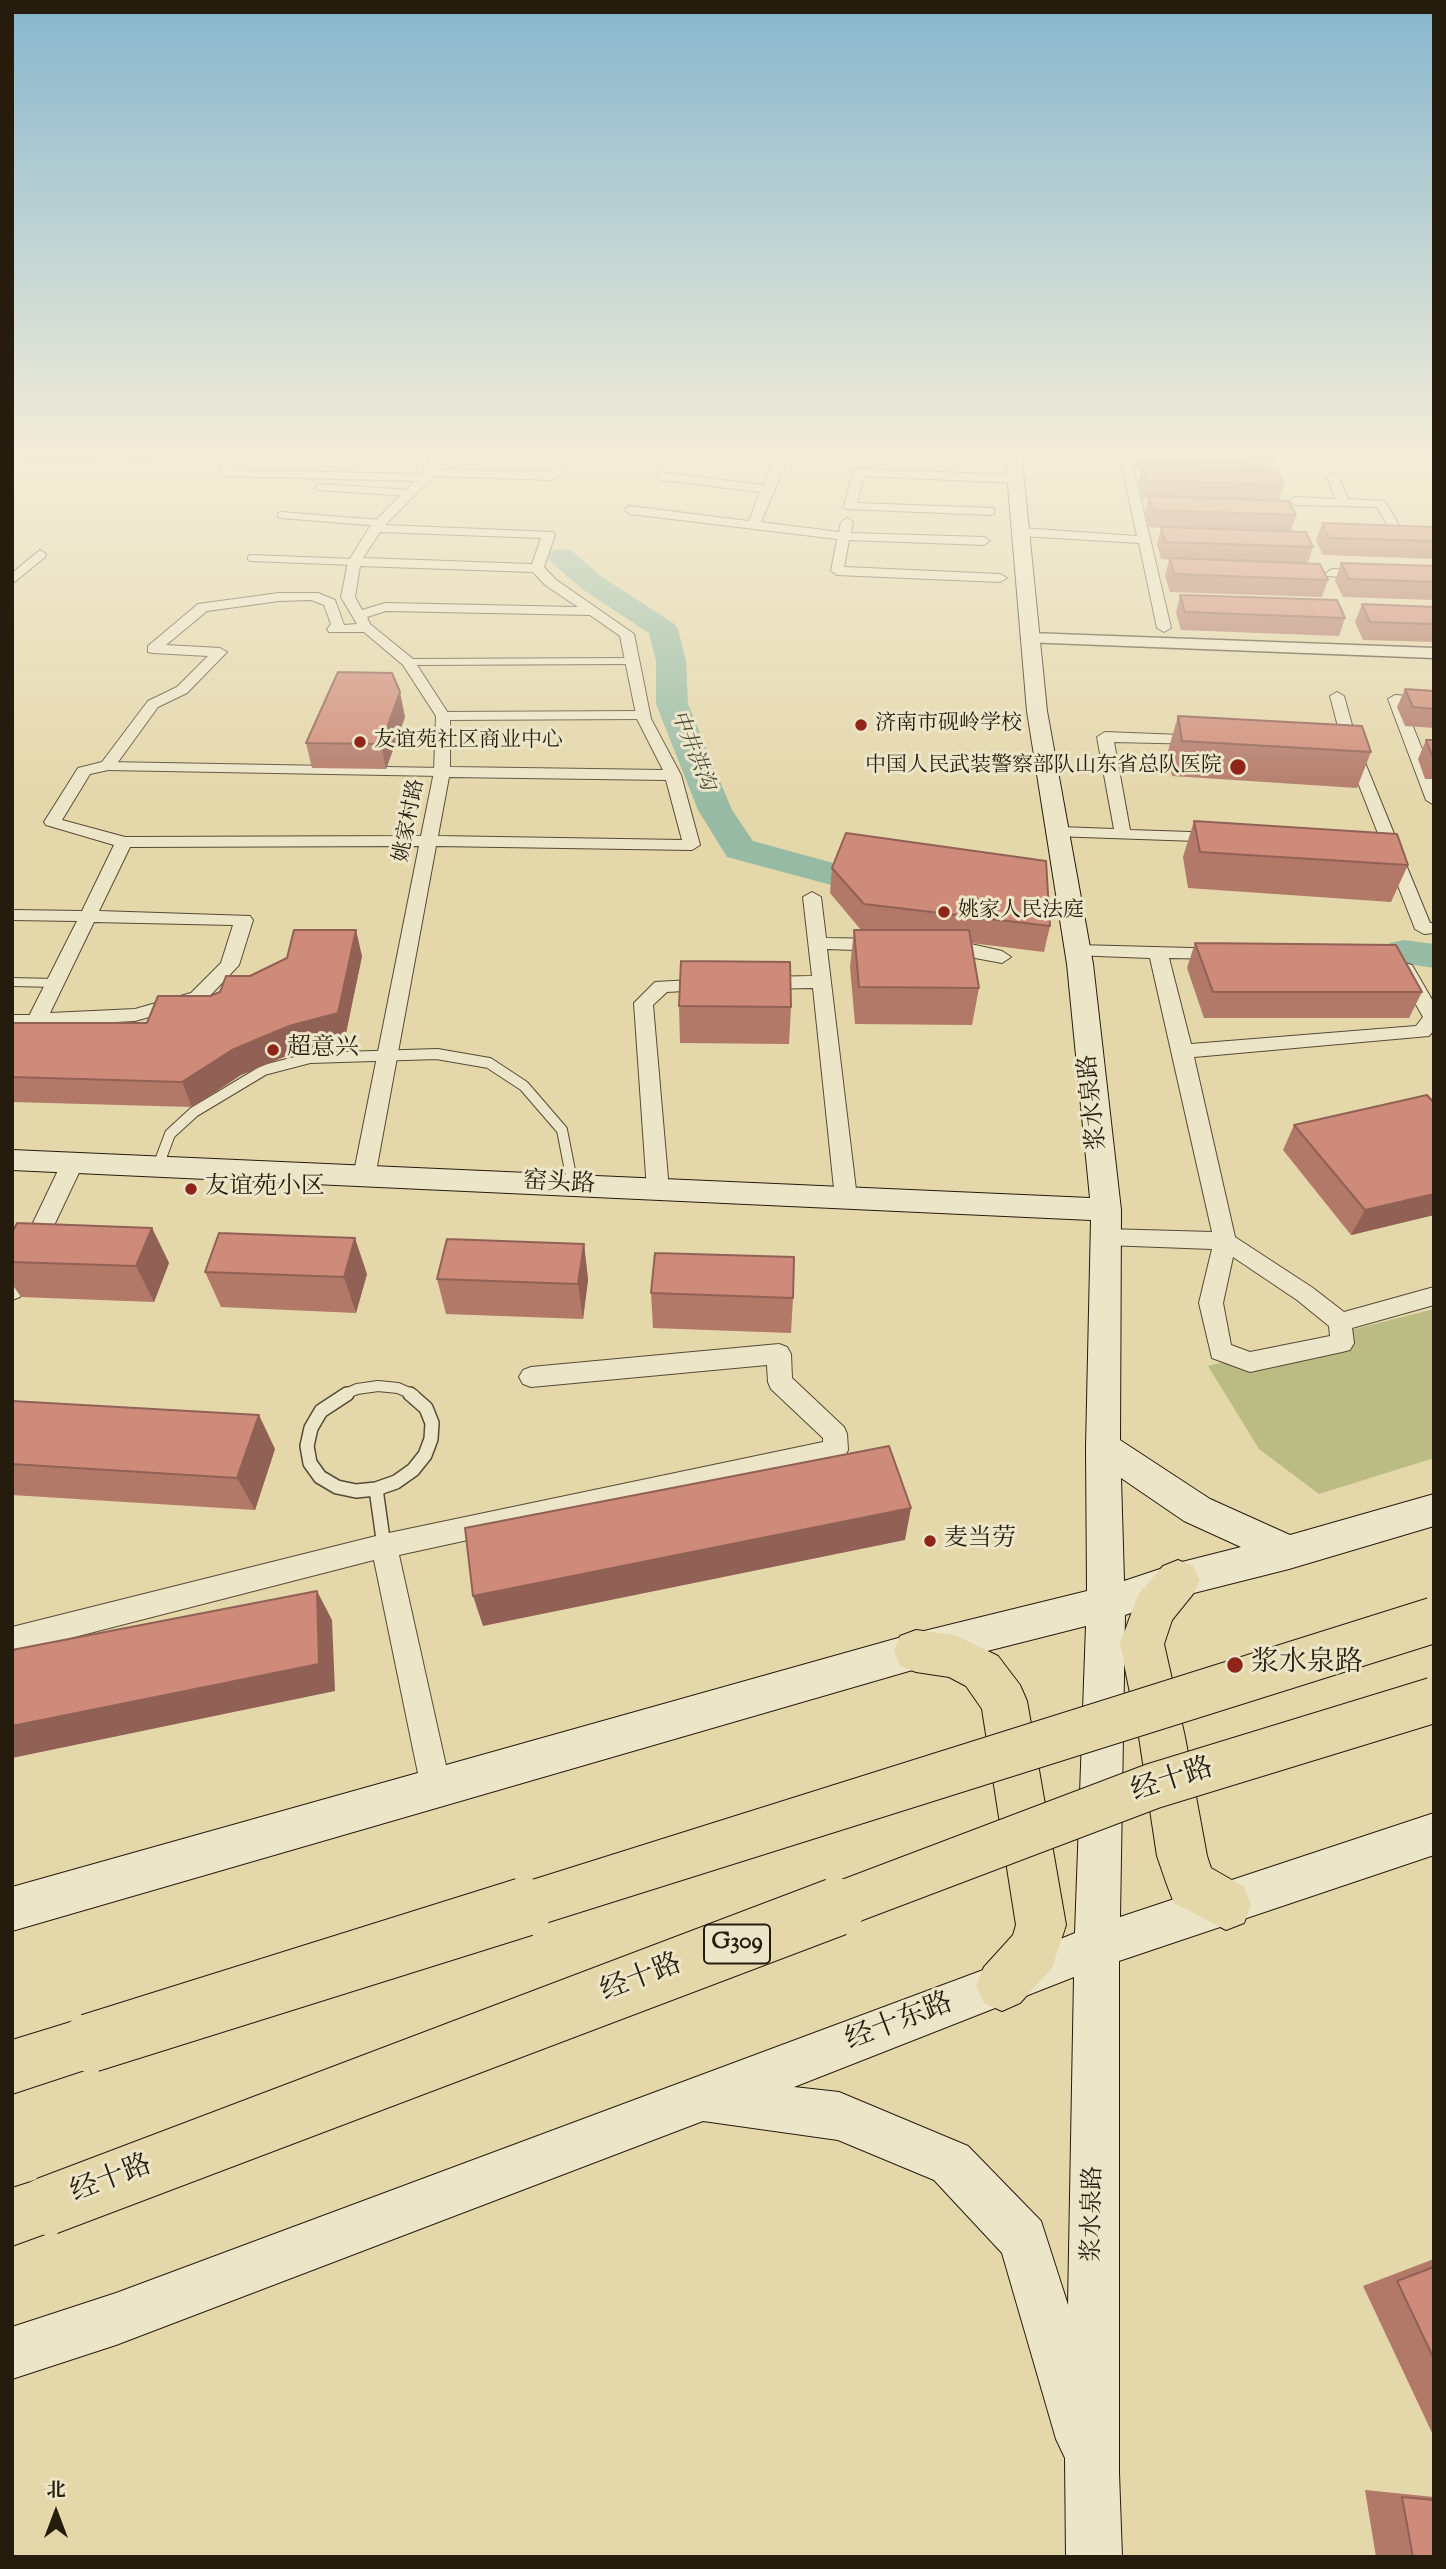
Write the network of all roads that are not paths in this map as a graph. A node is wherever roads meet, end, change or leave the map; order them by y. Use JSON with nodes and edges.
{"nodes":[{"id":1,"x":353,"y":570,"type":"edge"},
{"id":2,"x":539,"y":570,"type":"edge"},
{"id":3,"x":837,"y":570,"type":"edge"},
{"id":4,"x":1025,"y":570,"type":"edge"},
{"id":5,"x":1158,"y":570,"type":"edge"},
{"id":6,"x":1332,"y":573,"type":"dead end"},
{"id":7,"x":1383,"y":575,"type":"edge"},
{"id":8,"x":1000,"y":578,"type":"dead end"},
{"id":9,"x":594,"y":611,"type":"junction"},
{"id":10,"x":363,"y":621,"type":"junction"},
{"id":11,"x":1164,"y":628,"type":"dead end"},
{"id":12,"x":1030,"y":638,"type":"junction"},
{"id":13,"x":1434,"y":653,"type":"edge"},
{"id":14,"x":632,"y":660,"type":"junction"},
{"id":15,"x":408,"y":662,"type":"junction"},
{"id":16,"x":1337,"y":696,"type":"dead end"},
{"id":17,"x":1434,"y":702,"type":"edge"},
{"id":18,"x":643,"y":715,"type":"junction"},
{"id":19,"x":443,"y":716,"type":"junction"},
{"id":20,"x":1214,"y":739,"type":"edge"},
{"id":21,"x":1343,"y":742,"type":"joint"},
{"id":22,"x":1416,"y":752,"type":"junction"},
{"id":23,"x":1434,"y":754,"type":"edge"},
{"id":24,"x":107,"y":766,"type":"junction"},
{"id":25,"x":442,"y":772,"type":"junction"},
{"id":26,"x":673,"y":775,"type":"junction"},
{"id":27,"x":1434,"y":800,"type":"edge"},
{"id":28,"x":1059,"y":832,"type":"junction"},
{"id":29,"x":1124,"y":835,"type":"junction"},
{"id":30,"x":1236,"y":838,"type":"edge"},
{"id":31,"x":1347,"y":840,"type":"edge"},
{"id":32,"x":428,"y":841,"type":"junction"},
{"id":33,"x":1389,"y":841,"type":"junction"},
{"id":34,"x":124,"y":842,"type":"junction"},
{"id":35,"x":812,"y":897,"type":"dead end"},
{"id":36,"x":12,"y":915,"type":"edge"},
{"id":37,"x":88,"y":916,"type":"junction"},
{"id":38,"x":1434,"y":929,"type":"edge"},
{"id":39,"x":817,"y":943,"type":"junction"},
{"id":40,"x":896,"y":946,"type":"edge"},
{"id":41,"x":923,"y":947,"type":"edge"},
{"id":42,"x":1078,"y":951,"type":"junction"},
{"id":43,"x":1158,"y":952,"type":"junction"},
{"id":44,"x":1241,"y":953,"type":"edge"},
{"id":45,"x":1393,"y":955,"type":"edge"},
{"id":46,"x":1002,"y":957,"type":"dead end"},
{"id":47,"x":12,"y":982,"type":"edge"},
{"id":48,"x":821,"y":982,"type":"junction"},
{"id":49,"x":55,"y":983,"type":"junction"},
{"id":50,"x":12,"y":1020,"type":"edge"},
{"id":51,"x":37,"y":1020,"type":"junction"},
{"id":52,"x":1183,"y":1051,"type":"junction"},
{"id":53,"x":387,"y":1054,"type":"junction"},
{"id":54,"x":12,"y":1160,"type":"edge"},
{"id":55,"x":73,"y":1162,"type":"junction"},
{"id":56,"x":158,"y":1166,"type":"junction"},
{"id":57,"x":364,"y":1177,"type":"junction"},
{"id":58,"x":573,"y":1186,"type":"junction"},
{"id":59,"x":658,"y":1190,"type":"junction"},
{"id":60,"x":846,"y":1198,"type":"junction"},
{"id":61,"x":1106,"y":1224,"type":"junction"},
{"id":62,"x":1226,"y":1241,"type":"junction"},
{"id":63,"x":12,"y":1291,"type":"edge"},
{"id":64,"x":1434,"y":1296,"type":"edge"},
{"id":65,"x":1340,"y":1322,"type":"junction"},
{"id":66,"x":531,"y":1377,"type":"dead end"},
{"id":67,"x":1103,"y":1447,"type":"junction"},
{"id":68,"x":376,"y":1489,"type":"junction"},
{"id":69,"x":1434,"y":1510,"type":"edge"},
{"id":70,"x":384,"y":1546,"type":"junction"},
{"id":71,"x":1289,"y":1552,"type":"junction"},
{"id":72,"x":1178,"y":1580,"type":"junction"},
{"id":73,"x":1106,"y":1604,"type":"junction"},
{"id":74,"x":1434,"y":1620,"type":"edge"},
{"id":75,"x":12,"y":1640,"type":"edge"},
{"id":76,"x":916,"y":1651,"type":"junction"},
{"id":77,"x":1434,"y":1700,"type":"edge"},
{"id":78,"x":436,"y":1788,"type":"junction"},
{"id":79,"x":1434,"y":1834,"type":"edge"},
{"id":80,"x":1226,"y":1905,"type":"junction"},
{"id":81,"x":12,"y":1909,"type":"edge"},
{"id":82,"x":1097,"y":1947,"type":"junction"},
{"id":83,"x":1002,"y":1985,"type":"junction"},
{"id":84,"x":12,"y":2067,"type":"edge"},
{"id":85,"x":702,"y":2099,"type":"junction"},
{"id":86,"x":29,"y":2212,"type":"edge"},
{"id":87,"x":12,"y":2353,"type":"edge"},
{"id":88,"x":1092,"y":2473,"type":"junction"},
{"id":89,"x":1094,"y":2557,"type":"edge"}],
"edges":[{"from":1,"to":10,"type":"street"},
{"from":2,"to":9,"type":"street"},
{"from":3,"to":8,"type":"street"},
{"from":4,"to":12,"type":"main road","name":"浆水泉路"},
{"from":5,"to":11,"type":"street"},
{"from":6,"to":7,"type":"street"},
{"from":9,"to":10,"type":"street"},
{"from":9,"to":14,"type":"street"},
{"from":10,"to":15,"type":"street"},
{"from":10,"to":24,"type":"street"},
{"from":12,"to":13,"type":"street"},
{"from":12,"to":28,"type":"main road","name":"浆水泉路"},
{"from":14,"to":15,"type":"lane"},
{"from":14,"to":18,"type":"street"},
{"from":15,"to":19,"type":"street"},
{"from":16,"to":21,"type":"street"},
{"from":17,"to":22,"type":"street"},
{"from":18,"to":19,"type":"lane"},
{"from":18,"to":26,"type":"street"},
{"from":19,"to":25,"type":"street","name":"姚家村路"},
{"from":20,"to":29,"type":"street"},
{"from":21,"to":33,"type":"street"},
{"from":22,"to":23,"type":"street"},
{"from":22,"to":27,"type":"street"},
{"from":24,"to":25,"type":"lane"},
{"from":24,"to":34,"type":"street"},
{"from":25,"to":26,"type":"street"},
{"from":25,"to":32,"type":"street","name":"姚家村路"},
{"from":26,"to":32,"type":"street"},
{"from":28,"to":29,"type":"street"},
{"from":28,"to":42,"type":"main road","name":"浆水泉路"},
{"from":29,"to":30,"type":"street"},
{"from":31,"to":33,"type":"street"},
{"from":32,"to":34,"type":"street"},
{"from":32,"to":53,"type":"street","name":"姚家村路"},
{"from":33,"to":38,"type":"street"},
{"from":34,"to":37,"type":"street"},
{"from":35,"to":39,"type":"street"},
{"from":36,"to":37,"type":"street"},
{"from":37,"to":49,"type":"street"},
{"from":37,"to":51,"type":"street"},
{"from":39,"to":40,"type":"street"},
{"from":39,"to":48,"type":"street"},
{"from":41,"to":46,"type":"street"},
{"from":42,"to":43,"type":"street"},
{"from":42,"to":61,"type":"main road","name":"浆水泉路"},
{"from":43,"to":44,"type":"street"},
{"from":43,"to":52,"type":"street"},
{"from":45,"to":52,"type":"street"},
{"from":47,"to":49,"type":"lane"},
{"from":48,"to":59,"type":"street"},
{"from":48,"to":60,"type":"street"},
{"from":49,"to":51,"type":"street"},
{"from":50,"to":51,"type":"lane"},
{"from":52,"to":62,"type":"street"},
{"from":53,"to":56,"type":"lane"},
{"from":53,"to":57,"type":"street","name":"姚家村路"},
{"from":53,"to":58,"type":"lane"},
{"from":54,"to":55,"type":"main road","name":"窑头路"},
{"from":55,"to":56,"type":"main road","name":"窑头路"},
{"from":55,"to":63,"type":"street"},
{"from":56,"to":57,"type":"main road","name":"窑头路"},
{"from":57,"to":58,"type":"main road","name":"窑头路"},
{"from":58,"to":59,"type":"main road","name":"窑头路"},
{"from":59,"to":60,"type":"main road","name":"窑头路"},
{"from":60,"to":61,"type":"main road","name":"窑头路"},
{"from":61,"to":62,"type":"street"},
{"from":61,"to":67,"type":"main road","name":"浆水泉路"},
{"from":62,"to":65,"type":"street"},
{"from":62,"to":65,"type":"street"},
{"from":64,"to":65,"type":"street"},
{"from":66,"to":70,"type":"street"},
{"from":67,"to":71,"type":"main road"},
{"from":67,"to":73,"type":"main road","name":"浆水泉路"},
{"from":68,"to":68,"type":"lane"},
{"from":68,"to":70,"type":"lane"},
{"from":69,"to":71,"type":"main road"},
{"from":70,"to":75,"type":"street"},
{"from":70,"to":78,"type":"street"},
{"from":71,"to":72,"type":"main road"},
{"from":72,"to":73,"type":"main road"},
{"from":72,"to":80,"type":"highway"},
{"from":73,"to":76,"type":"main road"},
{"from":73,"to":82,"type":"main road","name":"浆水泉路"},
{"from":74,"to":84,"type":"highway","bridge":true},
{"from":76,"to":78,"type":"main road"},
{"from":76,"to":83,"type":"highway"},
{"from":77,"to":86,"type":"highway","name":"经十路","number":"G309","bridge":true},
{"from":78,"to":81,"type":"main road"},
{"from":79,"to":80,"type":"main road"},
{"from":80,"to":82,"type":"main road"},
{"from":82,"to":83,"type":"main road","name":"经十东路"},
{"from":82,"to":88,"type":"main road","name":"浆水泉路"},
{"from":83,"to":85,"type":"main road","name":"经十东路"},
{"from":85,"to":87,"type":"main road"},
{"from":85,"to":88,"type":"main road"},
{"from":88,"to":89,"type":"main road","name":"浆水泉路"}]}
